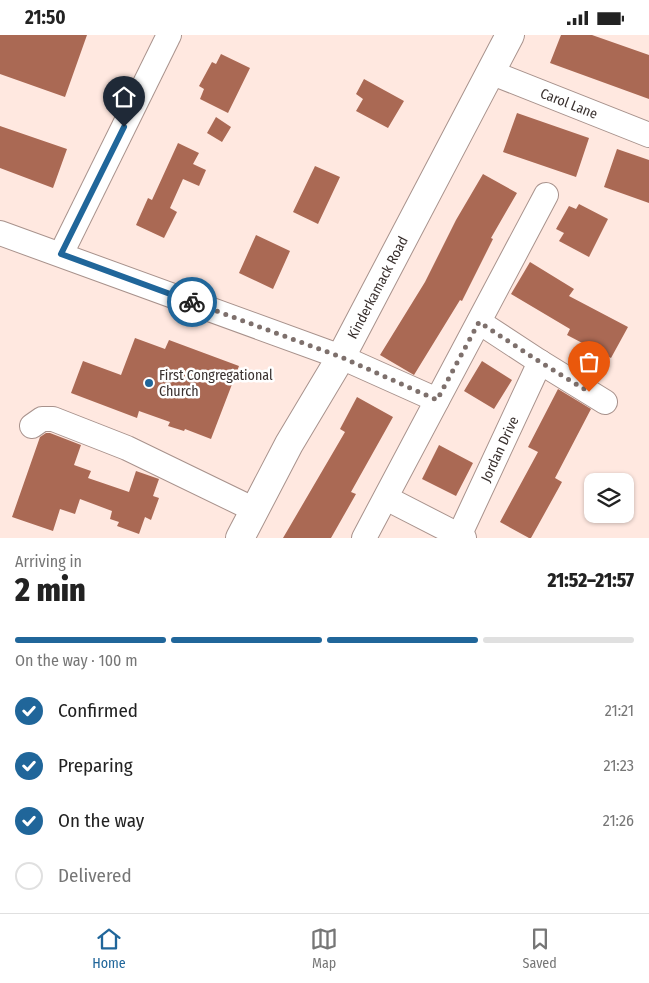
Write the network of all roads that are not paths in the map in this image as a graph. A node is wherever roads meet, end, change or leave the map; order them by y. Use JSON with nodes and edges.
{"nodes":[{"id":1,"x":169,"y":35,"type":"edge"},
{"id":2,"x":510,"y":35,"type":"edge"},
{"id":3,"x":490,"y":73,"type":"junction"},
{"id":4,"x":649,"y":135,"type":"edge"},
{"id":5,"x":546,"y":195,"type":"dead end"},
{"id":6,"x":0,"y":233,"type":"edge"},
{"id":7,"x":61,"y":254,"type":"junction"},
{"id":8,"x":479,"y":322,"type":"junction"},
{"id":9,"x":341,"y":357,"type":"junction"},
{"id":10,"x":540,"y":362,"type":"junction"},
{"id":11,"x":437,"y":400,"type":"junction"},
{"id":12,"x":605,"y":401,"type":"dead end"},
{"id":13,"x":32,"y":426,"type":"dead end"},
{"id":14,"x":386,"y":498,"type":"junction"},
{"id":15,"x":255,"y":510,"type":"junction"},
{"id":16,"x":461,"y":537,"type":"edge"},
{"id":17,"x":240,"y":538,"type":"edge"},
{"id":18,"x":364,"y":538,"type":"edge"}],
"edges":[{"from":1,"to":7,"type":"street"},
{"from":2,"to":3,"type":"main road","name":"Kinderkamack Road"},
{"from":3,"to":4,"type":"street","name":"Carol Lane"},
{"from":3,"to":9,"type":"main road","name":"Kinderkamack Road"},
{"from":5,"to":8,"type":"street"},
{"from":6,"to":7,"type":"street"},
{"from":7,"to":9,"type":"street"},
{"from":8,"to":10,"type":"street"},
{"from":8,"to":11,"type":"street"},
{"from":9,"to":11,"type":"street"},
{"from":9,"to":15,"type":"main road","name":"Kinderkamack Road"},
{"from":10,"to":12,"type":"street"},
{"from":10,"to":16,"type":"street","name":"Jordan Drive"},
{"from":11,"to":14,"type":"street"},
{"from":13,"to":15,"type":"street"},
{"from":14,"to":16,"type":"street","name":"Jordan Drive"},
{"from":14,"to":18,"type":"street"},
{"from":15,"to":17,"type":"main road","name":"Kinderkamack Road"}]}
